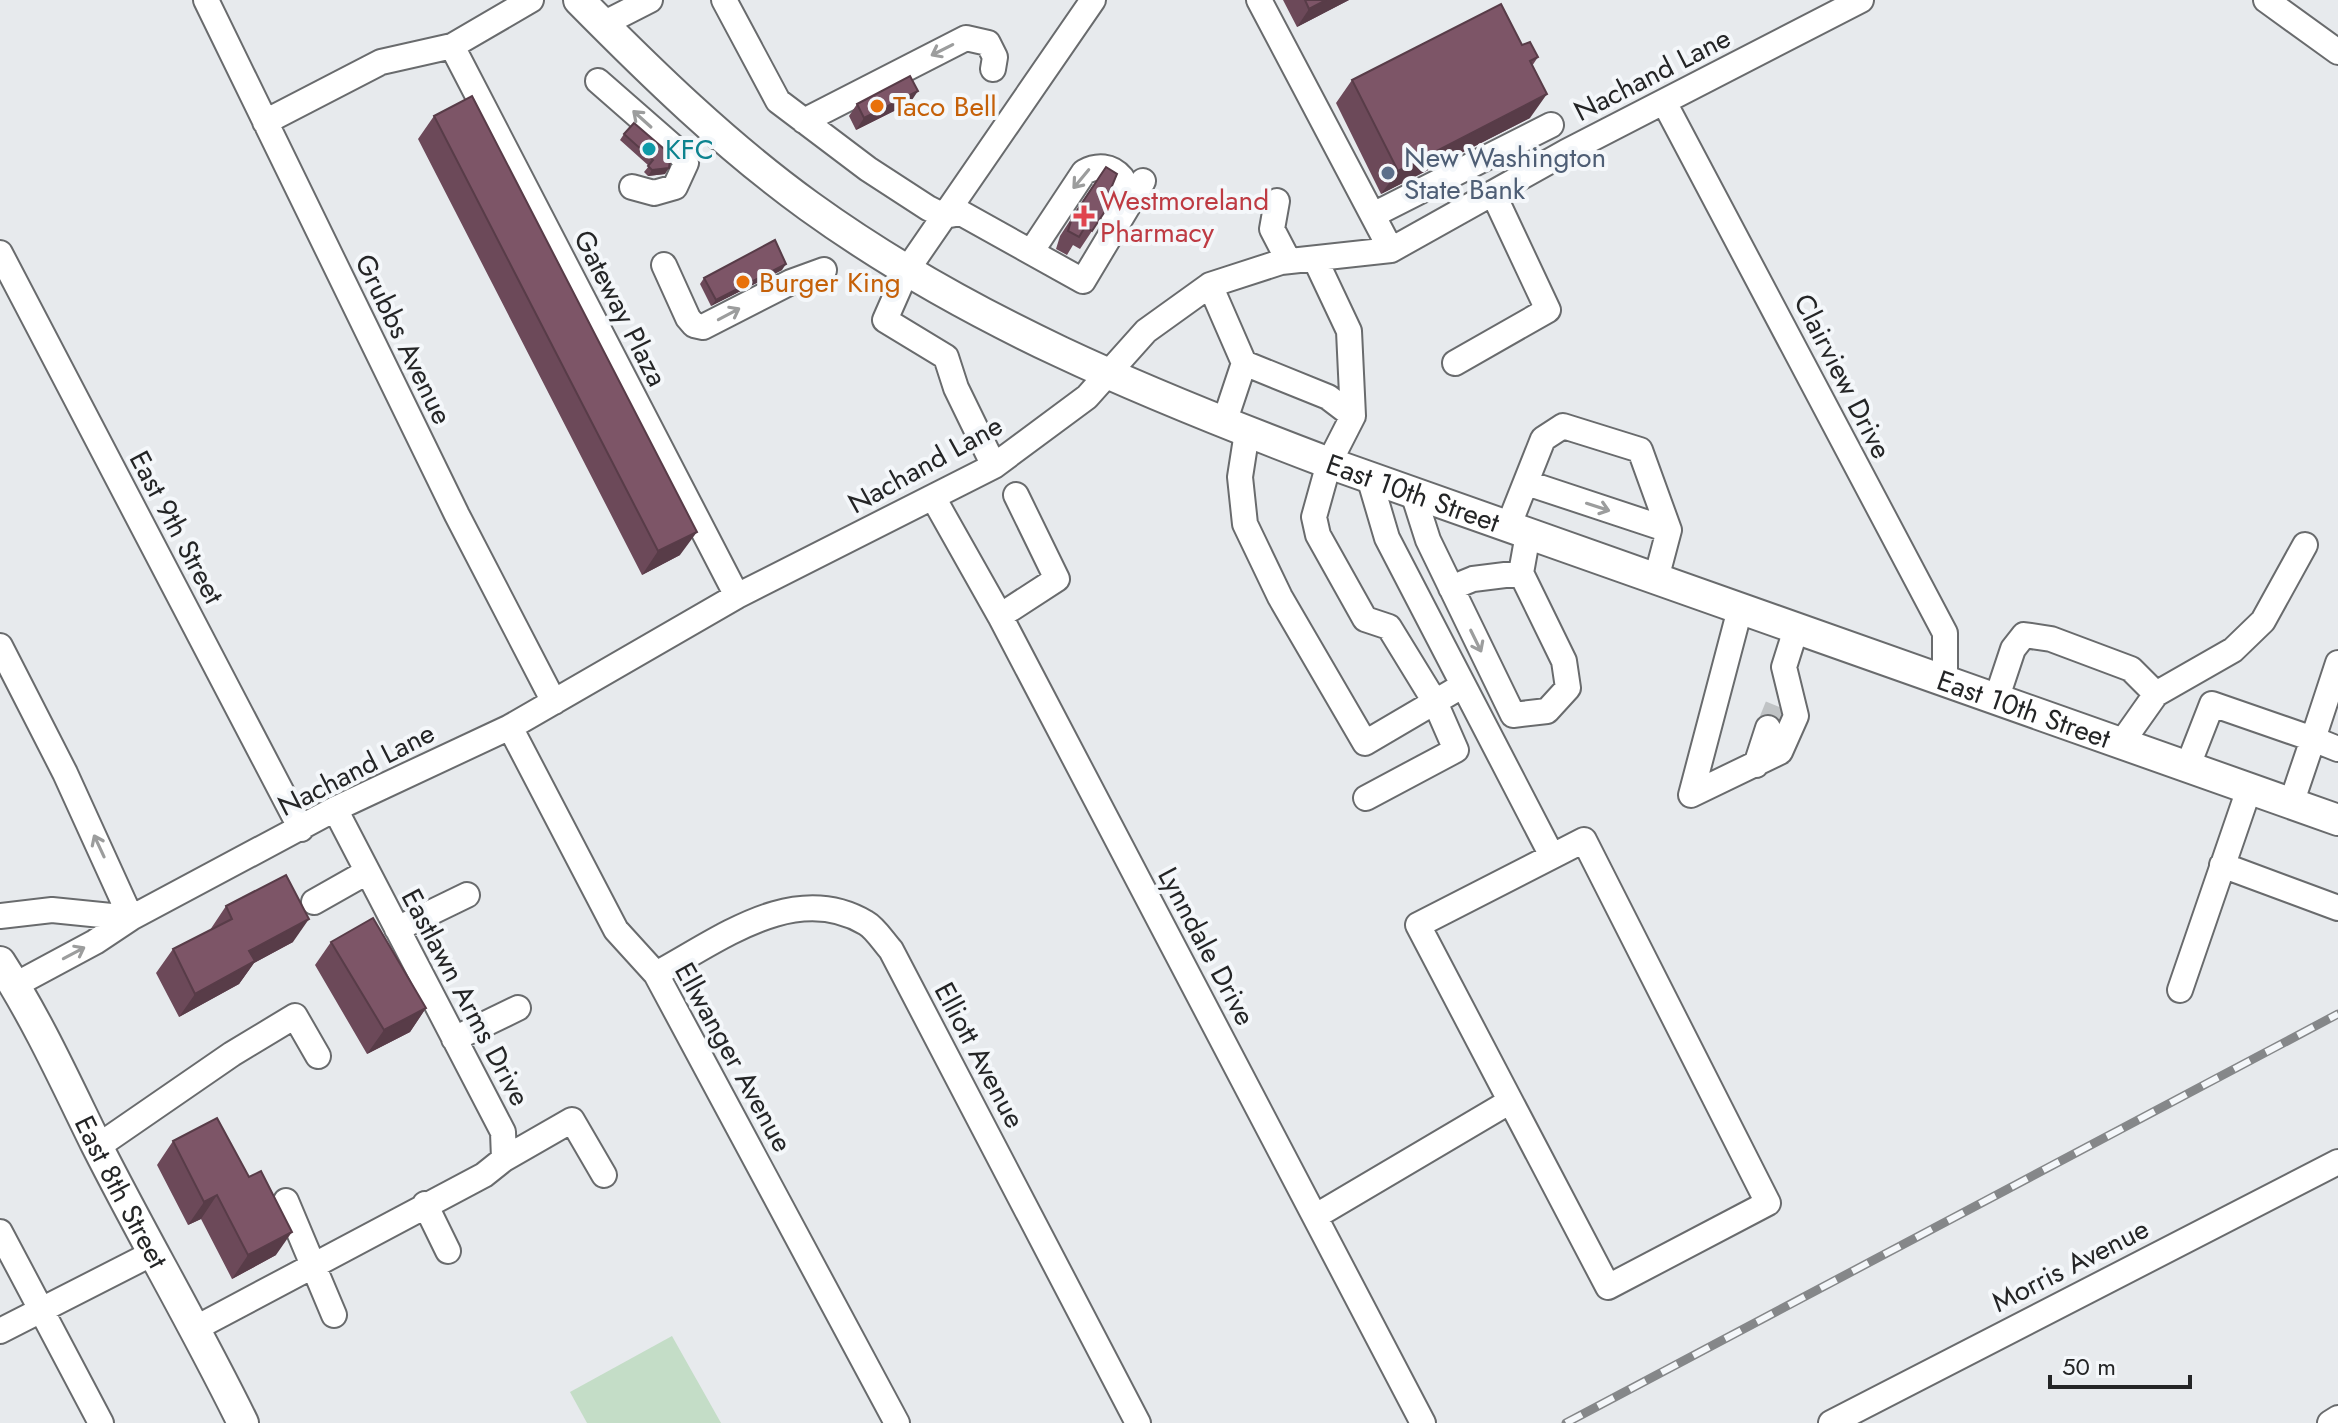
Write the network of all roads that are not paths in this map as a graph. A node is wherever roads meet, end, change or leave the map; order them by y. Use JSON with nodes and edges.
{"nodes":[{"id":1,"x":206,"y":0,"type":"edge"},
{"id":2,"x":531,"y":0,"type":"edge"},
{"id":3,"x":579,"y":0,"type":"edge"},
{"id":4,"x":650,"y":0,"type":"edge"},
{"id":5,"x":724,"y":0,"type":"edge"},
{"id":6,"x":1093,"y":0,"type":"edge"},
{"id":7,"x":1259,"y":0,"type":"edge"},
{"id":8,"x":1861,"y":0,"type":"edge"},
{"id":9,"x":2266,"y":0,"type":"edge"},
{"id":10,"x":603,"y":24,"type":"junction"},
{"id":11,"x":452,"y":46,"type":"junction"},
{"id":12,"x":2338,"y":52,"type":"edge"},
{"id":13,"x":993,"y":69,"type":"dead end"},
{"id":14,"x":598,"y":81,"type":"dead end"},
{"id":15,"x":1664,"y":102,"type":"junction"},
{"id":16,"x":804,"y":121,"type":"junction"},
{"id":17,"x":265,"y":122,"type":"junction"},
{"id":18,"x":1551,"y":125,"type":"dead end"},
{"id":19,"x":1143,"y":181,"type":"dead end"},
{"id":20,"x":632,"y":187,"type":"dead end"},
{"id":21,"x":1493,"y":193,"type":"junction"},
{"id":22,"x":1277,"y":201,"type":"dead end"},
{"id":23,"x":1373,"y":215,"type":"junction"},
{"id":24,"x":944,"y":216,"type":"junction"},
{"id":25,"x":1391,"y":250,"type":"junction"},
{"id":26,"x":1031,"y":252,"type":"junction"},
{"id":27,"x":0,"y":253,"type":"edge"},
{"id":28,"x":1315,"y":259,"type":"junction"},
{"id":29,"x":1281,"y":262,"type":"junction"},
{"id":30,"x":664,"y":265,"type":"dead end"},
{"id":31,"x":824,"y":270,"type":"dead end"},
{"id":32,"x":907,"y":270,"type":"junction"},
{"id":33,"x":1073,"y":276,"type":"junction"},
{"id":34,"x":1210,"y":285,"type":"junction"},
{"id":35,"x":1244,"y":363,"type":"junction"},
{"id":36,"x":1455,"y":363,"type":"dead end"},
{"id":37,"x":1106,"y":375,"type":"junction"},
{"id":38,"x":1353,"y":416,"type":"junction"},
{"id":39,"x":1236,"y":428,"type":"junction"},
{"id":40,"x":1329,"y":463,"type":"junction"},
{"id":41,"x":994,"y":466,"type":"junction"},
{"id":42,"x":1369,"y":477,"type":"junction"},
{"id":43,"x":1527,"y":483,"type":"junction"},
{"id":44,"x":1413,"y":493,"type":"junction"},
{"id":45,"x":1016,"y":495,"type":"dead end"},
{"id":46,"x":934,"y":499,"type":"junction"},
{"id":47,"x":1518,"y":530,"type":"junction"},
{"id":48,"x":1669,"y":530,"type":"junction"},
{"id":49,"x":2305,"y":545,"type":"dead end"},
{"id":50,"x":1521,"y":573,"type":"junction"},
{"id":51,"x":1656,"y":579,"type":"junction"},
{"id":52,"x":1451,"y":588,"type":"junction"},
{"id":53,"x":737,"y":596,"type":"junction"},
{"id":54,"x":1740,"y":609,"type":"junction"},
{"id":55,"x":1000,"y":616,"type":"junction"},
{"id":56,"x":1796,"y":629,"type":"junction"},
{"id":57,"x":0,"y":646,"type":"edge"},
{"id":58,"x":2338,"y":663,"type":"edge"},
{"id":59,"x":1787,"y":681,"type":"junction"},
{"id":60,"x":1945,"y":682,"type":"junction"},
{"id":61,"x":1462,"y":686,"type":"junction"},
{"id":62,"x":2156,"y":694,"type":"junction"},
{"id":63,"x":1996,"y":700,"type":"junction"},
{"id":64,"x":554,"y":702,"type":"junction"},
{"id":65,"x":1435,"y":702,"type":"junction"},
{"id":66,"x":510,"y":727,"type":"junction"},
{"id":67,"x":2313,"y":739,"type":"junction"},
{"id":68,"x":2120,"y":745,"type":"junction"},
{"id":69,"x":2338,"y":749,"type":"edge"},
{"id":70,"x":1756,"y":765,"type":"junction"},
{"id":71,"x":2187,"y":768,"type":"junction"},
{"id":72,"x":2249,"y":789,"type":"junction"},
{"id":73,"x":1366,"y":798,"type":"dead end"},
{"id":74,"x":2291,"y":804,"type":"junction"},
{"id":75,"x":335,"y":809,"type":"junction"},
{"id":76,"x":2338,"y":820,"type":"edge"},
{"id":77,"x":301,"y":829,"type":"junction"},
{"id":78,"x":1552,"y":856,"type":"junction"},
{"id":79,"x":2222,"y":865,"type":"junction"},
{"id":80,"x":367,"y":872,"type":"junction"},
{"id":81,"x":467,"y":895,"type":"dead end"},
{"id":82,"x":314,"y":902,"type":"dead end"},
{"id":83,"x":2338,"y":908,"type":"edge"},
{"id":84,"x":0,"y":916,"type":"edge"},
{"id":85,"x":131,"y":918,"type":"junction"},
{"id":86,"x":397,"y":929,"type":"junction"},
{"id":87,"x":7,"y":973,"type":"edge"},
{"id":88,"x":656,"y":974,"type":"junction"},
{"id":89,"x":2180,"y":990,"type":"dead end"},
{"id":90,"x":518,"y":1008,"type":"dead end"},
{"id":91,"x":454,"y":1039,"type":"junction"},
{"id":92,"x":318,"y":1056,"type":"dead end"},
{"id":93,"x":1509,"y":1102,"type":"junction"},
{"id":94,"x":97,"y":1147,"type":"junction"},
{"id":95,"x":504,"y":1159,"type":"junction"},
{"id":96,"x":2338,"y":1162,"type":"edge"},
{"id":97,"x":604,"y":1175,"type":"dead end"},
{"id":98,"x":286,"y":1201,"type":"dead end"},
{"id":99,"x":425,"y":1204,"type":"junction"},
{"id":100,"x":1316,"y":1216,"type":"junction"},
{"id":101,"x":0,"y":1232,"type":"edge"},
{"id":102,"x":448,"y":1251,"type":"dead end"},
{"id":103,"x":155,"y":1252,"type":"junction"},
{"id":104,"x":314,"y":1265,"type":"junction"},
{"id":105,"x":42,"y":1311,"type":"junction"},
{"id":106,"x":334,"y":1315,"type":"dead end"},
{"id":107,"x":196,"y":1328,"type":"junction"},
{"id":108,"x":0,"y":1331,"type":"edge"},
{"id":109,"x":2338,"y":1418,"type":"edge"},
{"id":110,"x":101,"y":1423,"type":"edge"},
{"id":111,"x":243,"y":1423,"type":"edge"},
{"id":112,"x":897,"y":1423,"type":"edge"},
{"id":113,"x":1138,"y":1423,"type":"edge"},
{"id":114,"x":1423,"y":1423,"type":"edge"},
{"id":115,"x":1831,"y":1423,"type":"edge"},
{"id":116,"x":2330,"y":1423,"type":"edge"}],
"edges":[{"from":1,"to":17,"type":"street","name":"Grubbs Avenue"},
{"from":2,"to":11,"type":"street"},
{"from":3,"to":10,"type":"main road","name":"East 10th Street"},
{"from":4,"to":10,"type":"street"},
{"from":5,"to":16,"type":"street"},
{"from":6,"to":24,"type":"street"},
{"from":7,"to":23,"type":"street"},
{"from":8,"to":15,"type":"street","name":"Nachand Lane"},
{"from":9,"to":12,"type":"street"},
{"from":10,"to":32,"type":"main road","name":"East 10th Street"},
{"from":11,"to":17,"type":"street"},
{"from":11,"to":53,"type":"street","name":"Gateway Plaza"},
{"from":13,"to":16,"type":"street","one_way":true},
{"from":20,"to":14,"type":"street","one_way":true},
{"from":15,"to":21,"type":"street","name":"Nachand Lane"},
{"from":15,"to":60,"type":"street","name":"Clairview Drive"},
{"from":16,"to":24,"type":"street"},
{"from":17,"to":64,"type":"street","name":"Grubbs Avenue"},
{"from":18,"to":23,"type":"street"},
{"from":19,"to":33,"type":"street"},
{"from":21,"to":25,"type":"street","name":"Nachand Lane"},
{"from":21,"to":36,"type":"street"},
{"from":22,"to":29,"type":"street"},
{"from":23,"to":25,"type":"street"},
{"from":24,"to":26,"type":"street"},
{"from":24,"to":32,"type":"street"},
{"from":25,"to":28,"type":"street","name":"Nachand Lane"},
{"from":26,"to":33,"type":"street"},
{"from":33,"to":26,"type":"street","one_way":true},
{"from":27,"to":77,"type":"street","name":"East 9th Street"},
{"from":28,"to":29,"type":"street","name":"Nachand Lane"},
{"from":28,"to":38,"type":"street"},
{"from":29,"to":34,"type":"street","name":"Nachand Lane"},
{"from":30,"to":31,"type":"street","one_way":true},
{"from":32,"to":37,"type":"main road","name":"East 10th Street"},
{"from":32,"to":41,"type":"street"},
{"from":34,"to":35,"type":"street"},
{"from":34,"to":37,"type":"street","name":"Nachand Lane"},
{"from":35,"to":38,"type":"street"},
{"from":35,"to":39,"type":"street"},
{"from":37,"to":39,"type":"main road","name":"East 10th Street"},
{"from":37,"to":41,"type":"street","name":"Nachand Lane"},
{"from":38,"to":40,"type":"street"},
{"from":39,"to":40,"type":"main road","name":"East 10th Street"},
{"from":39,"to":65,"type":"street"},
{"from":40,"to":42,"type":"main road","name":"East 10th Street"},
{"from":40,"to":65,"type":"street"},
{"from":41,"to":46,"type":"street","name":"Nachand Lane"},
{"from":42,"to":44,"type":"main road","name":"East 10th Street"},
{"from":42,"to":61,"type":"street"},
{"from":43,"to":47,"type":"street"},
{"from":43,"to":48,"type":"street","one_way":true},
{"from":43,"to":48,"type":"street"},
{"from":44,"to":47,"type":"main road","name":"East 10th Street"},
{"from":44,"to":52,"type":"street"},
{"from":45,"to":55,"type":"street"},
{"from":46,"to":53,"type":"street","name":"Nachand Lane"},
{"from":46,"to":55,"type":"street","name":"Lynndale Drive"},
{"from":47,"to":50,"type":"street"},
{"from":47,"to":51,"type":"main road","name":"East 10th Street"},
{"from":48,"to":51,"type":"street"},
{"from":49,"to":62,"type":"street"},
{"from":50,"to":52,"type":"street"},
{"from":52,"to":50,"type":"street","one_way":true},
{"from":51,"to":54,"type":"main road","name":"East 10th Street"},
{"from":53,"to":64,"type":"street","name":"Nachand Lane"},
{"from":54,"to":56,"type":"main road","name":"East 10th Street"},
{"from":54,"to":70,"type":"street"},
{"from":55,"to":100,"type":"street","name":"Lynndale Drive"},
{"from":56,"to":59,"type":"street"},
{"from":56,"to":60,"type":"main road","name":"East 10th Street"},
{"from":85,"to":57,"type":"street","one_way":true},
{"from":58,"to":67,"type":"street"},
{"from":59,"to":70,"type":"street"},
{"from":59,"to":70,"type":"street"},
{"from":60,"to":63,"type":"main road","name":"East 10th Street"},
{"from":61,"to":65,"type":"street"},
{"from":61,"to":78,"type":"street"},
{"from":62,"to":63,"type":"street"},
{"from":62,"to":68,"type":"street"},
{"from":63,"to":68,"type":"main road","name":"East 10th Street"},
{"from":64,"to":66,"type":"street","name":"Nachand Lane"},
{"from":65,"to":73,"type":"street"},
{"from":66,"to":75,"type":"street","name":"Nachand Lane"},
{"from":66,"to":88,"type":"street","name":"Ellwanger Avenue"},
{"from":67,"to":69,"type":"street"},
{"from":67,"to":71,"type":"street"},
{"from":67,"to":74,"type":"street"},
{"from":68,"to":71,"type":"main road","name":"East 10th Street"},
{"from":71,"to":72,"type":"main road","name":"East 10th Street"},
{"from":72,"to":74,"type":"main road","name":"East 10th Street"},
{"from":72,"to":79,"type":"street"},
{"from":74,"to":76,"type":"main road","name":"East 10th Street"},
{"from":75,"to":77,"type":"street","name":"Nachand Lane"},
{"from":75,"to":80,"type":"street","name":"Eastlawn Arms Drive"},
{"from":77,"to":85,"type":"street","name":"Nachand Lane"},
{"from":78,"to":93,"type":"street"},
{"from":78,"to":93,"type":"street"},
{"from":79,"to":83,"type":"street"},
{"from":79,"to":89,"type":"street"},
{"from":80,"to":82,"type":"street"},
{"from":80,"to":86,"type":"street","name":"Eastlawn Arms Drive"},
{"from":81,"to":86,"type":"street"},
{"from":84,"to":85,"type":"street"},
{"from":87,"to":85,"type":"street","name":"Nachand Lane","one_way":true},
{"from":86,"to":91,"type":"street","name":"Eastlawn Arms Drive"},
{"from":87,"to":94,"type":"main road","name":"East 8th Street"},
{"from":88,"to":112,"type":"street","name":"Ellwanger Avenue"},
{"from":88,"to":113,"type":"street","name":"Elliott Avenue"},
{"from":90,"to":91,"type":"street"},
{"from":91,"to":95,"type":"street","name":"Eastlawn Arms Drive"},
{"from":92,"to":94,"type":"street"},
{"from":93,"to":100,"type":"street"},
{"from":94,"to":103,"type":"main road","name":"East 8th Street"},
{"from":95,"to":97,"type":"street"},
{"from":95,"to":99,"type":"street"},
{"from":96,"to":115,"type":"street","name":"Morris Avenue"},
{"from":98,"to":104,"type":"street"},
{"from":99,"to":102,"type":"street"},
{"from":99,"to":104,"type":"street"},
{"from":100,"to":114,"type":"street","name":"Lynndale Drive"},
{"from":101,"to":105,"type":"street"},
{"from":103,"to":105,"type":"street"},
{"from":103,"to":107,"type":"main road","name":"East 8th Street"},
{"from":104,"to":106,"type":"street"},
{"from":104,"to":107,"type":"street"},
{"from":105,"to":108,"type":"street"},
{"from":105,"to":110,"type":"street"},
{"from":107,"to":111,"type":"main road","name":"East 8th Street"},
{"from":109,"to":116,"type":"street"}]}
